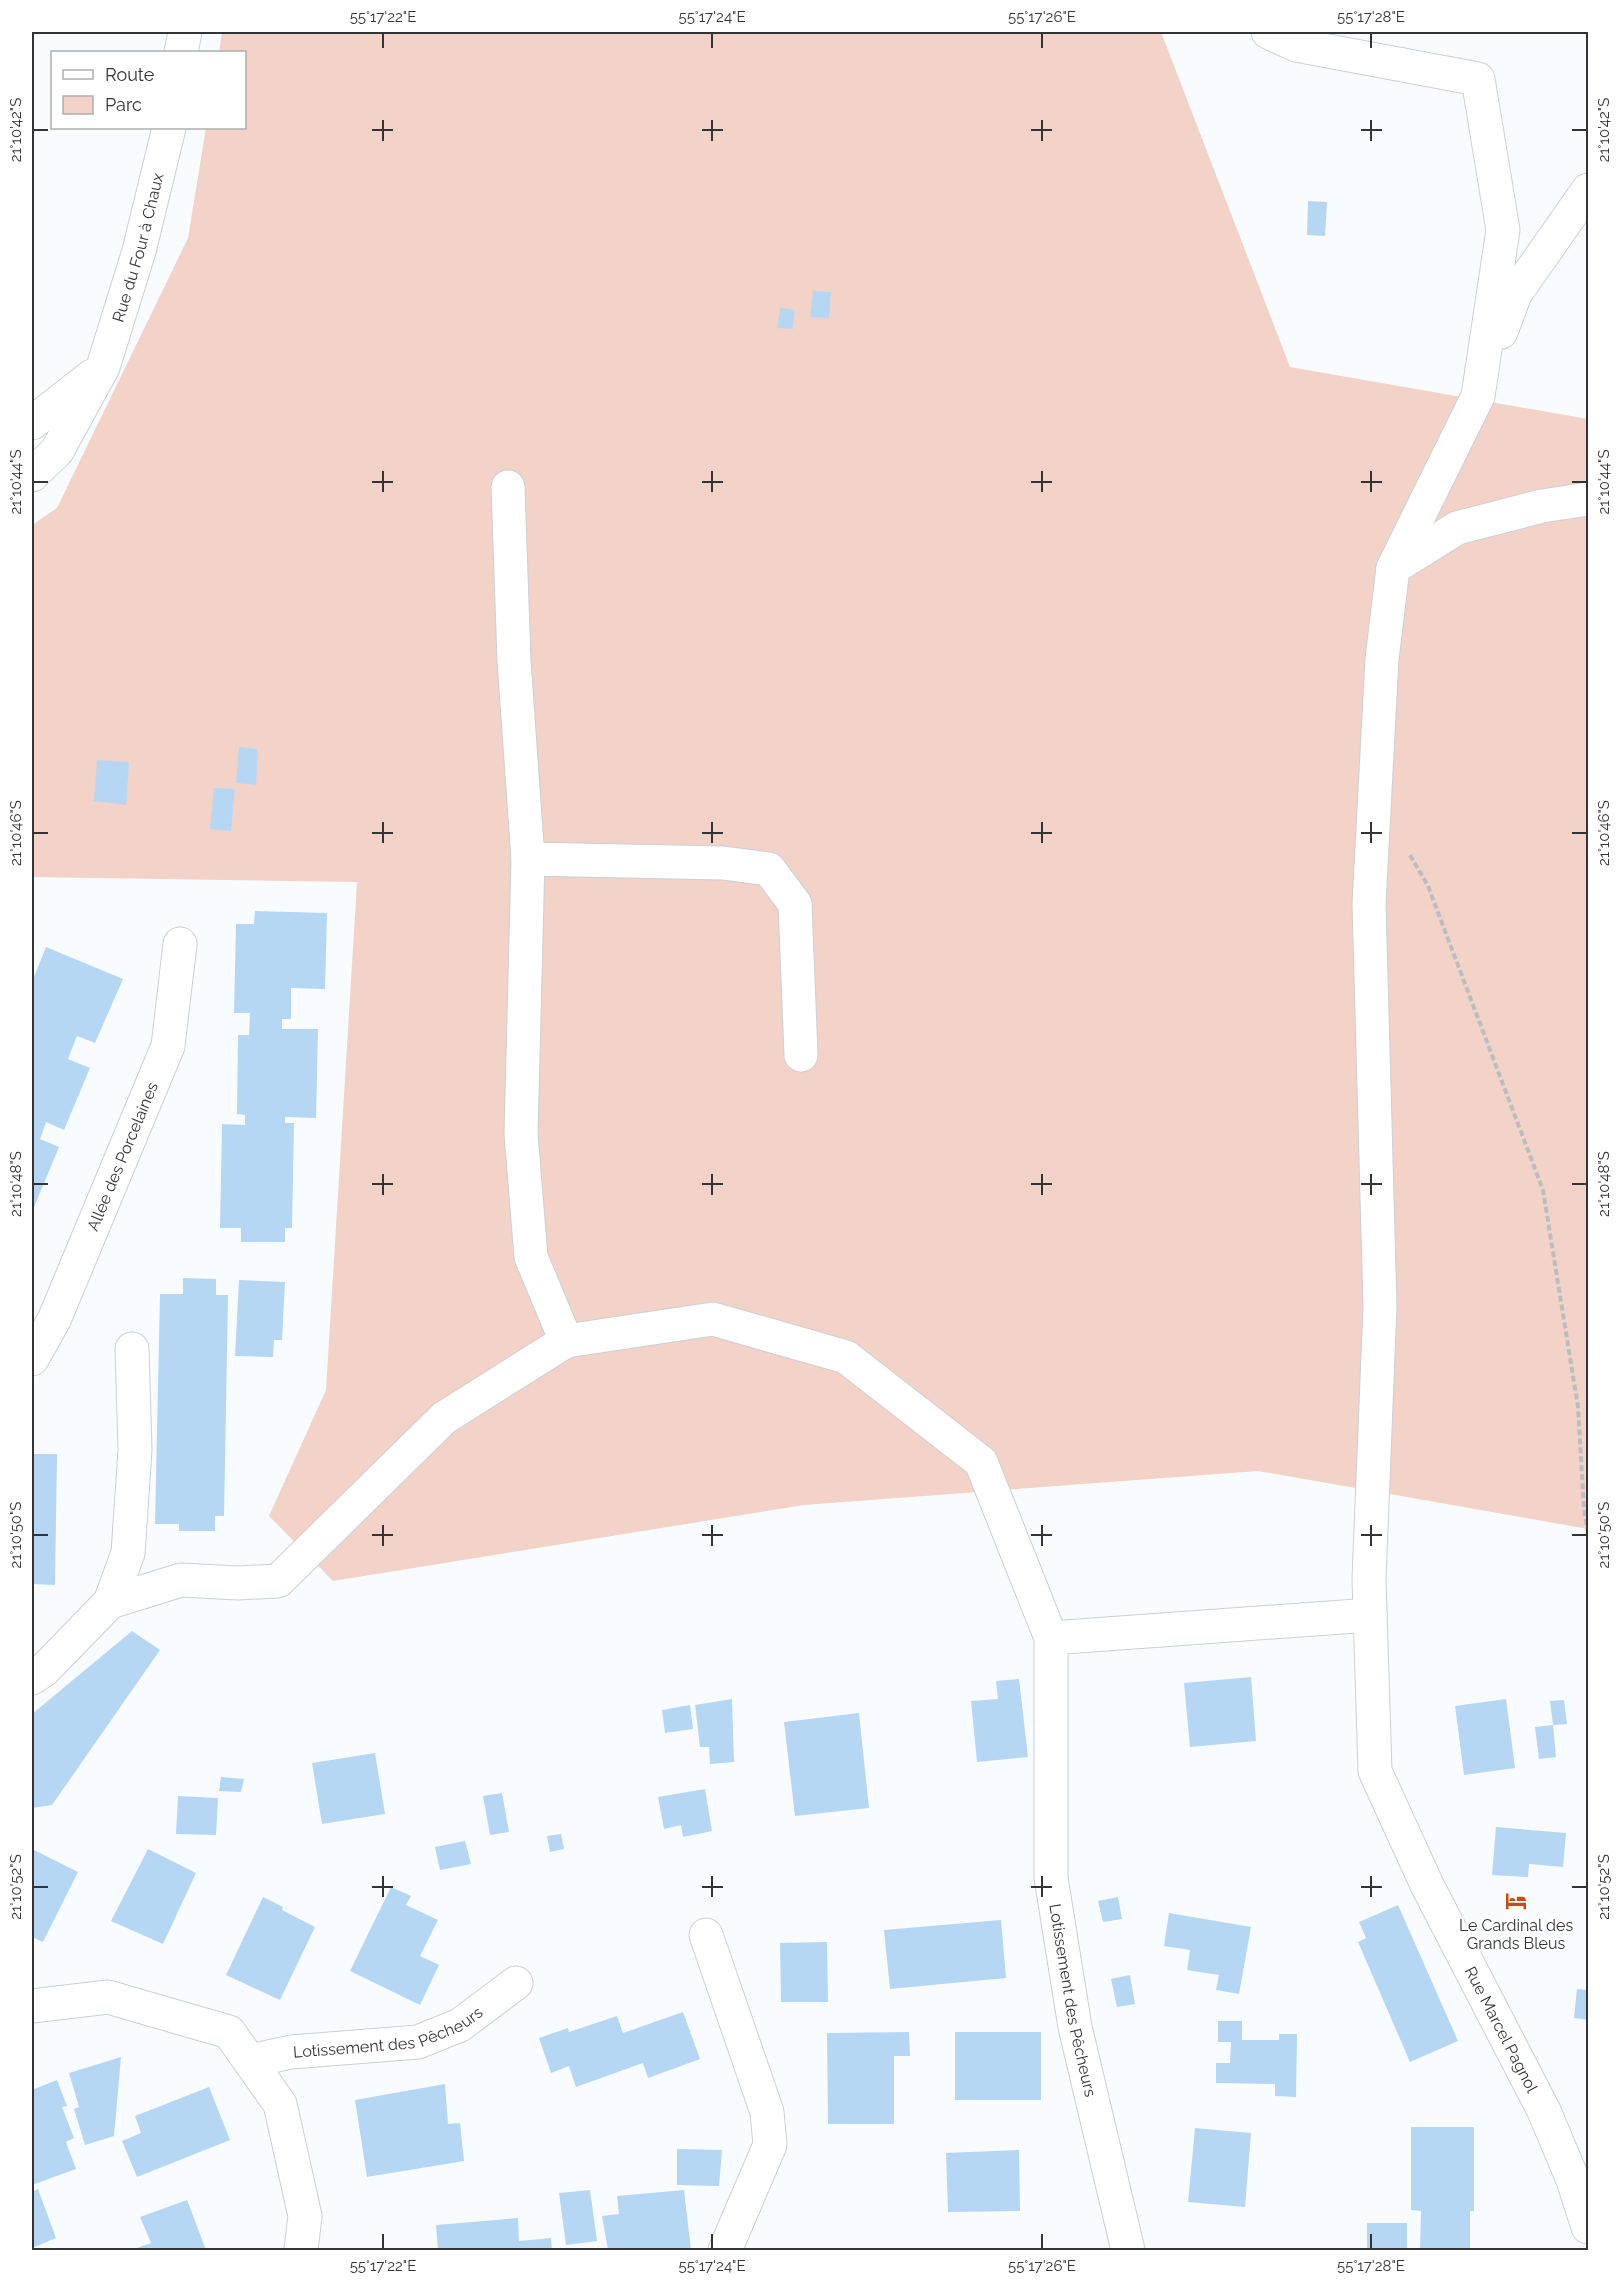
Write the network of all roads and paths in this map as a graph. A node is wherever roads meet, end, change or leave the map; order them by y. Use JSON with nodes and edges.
{"nodes":[{"id":1,"x":184,"y":32,"type":"edge"},
{"id":2,"x":1268,"y":32,"type":"edge"},
{"id":3,"x":181,"y":51,"type":"edge"},
{"id":4,"x":169,"y":129,"type":"edge"},
{"id":5,"x":1588,"y":190,"type":"edge"},
{"id":6,"x":103,"y":367,"type":"junction"},
{"id":7,"x":1478,"y":396,"type":"junction"},
{"id":8,"x":32,"y":423,"type":"edge"},
{"id":9,"x":32,"y":475,"type":"edge"},
{"id":10,"x":508,"y":487,"type":"dead end"},
{"id":11,"x":1588,"y":499,"type":"edge"},
{"id":12,"x":1393,"y":568,"type":"junction"},
{"id":13,"x":1405,"y":847,"type":"dead end"},
{"id":14,"x":528,"y":858,"type":"junction"},
{"id":15,"x":180,"y":944,"type":"dead end"},
{"id":16,"x":801,"y":1054,"type":"dead end"},
{"id":17,"x":566,"y":1341,"type":"junction"},
{"id":18,"x":132,"y":1349,"type":"dead end"},
{"id":19,"x":32,"y":1359,"type":"edge"},
{"id":20,"x":1588,"y":1533,"type":"edge"},
{"id":21,"x":110,"y":1602,"type":"junction"},
{"id":22,"x":1370,"y":1615,"type":"junction"},
{"id":23,"x":1051,"y":1638,"type":"junction"},
{"id":24,"x":32,"y":1678,"type":"edge"},
{"id":25,"x":706,"y":1935,"type":"dead end"},
{"id":26,"x":516,"y":1983,"type":"dead end"},
{"id":27,"x":32,"y":2006,"type":"edge"},
{"id":28,"x":250,"y":2061,"type":"junction"},
{"id":29,"x":1588,"y":2227,"type":"edge"},
{"id":30,"x":301,"y":2250,"type":"edge"},
{"id":31,"x":725,"y":2250,"type":"edge"},
{"id":32,"x":1128,"y":2250,"type":"edge"}],
"edges":[{"from":1,"to":3,"type":"street"},
{"from":2,"to":7,"type":"street"},
{"from":4,"to":6,"type":"street","name":"Rue du Four à Chaux"},
{"from":5,"to":7,"type":"street"},
{"from":6,"to":8,"type":"street"},
{"from":6,"to":9,"type":"street","name":"Rue du Four à Chaux"},
{"from":7,"to":12,"type":"street"},
{"from":10,"to":14,"type":"street"},
{"from":11,"to":12,"type":"street"},
{"from":12,"to":22,"type":"street"},
{"from":13,"to":20,"type":"path"},
{"from":14,"to":16,"type":"street"},
{"from":14,"to":17,"type":"street"},
{"from":15,"to":19,"type":"street","name":"Allée des Porcelaines"},
{"from":17,"to":21,"type":"street"},
{"from":17,"to":23,"type":"street"},
{"from":18,"to":21,"type":"street"},
{"from":21,"to":24,"type":"street"},
{"from":22,"to":23,"type":"street"},
{"from":22,"to":29,"type":"street","name":"Rue Marcel Pagnol"},
{"from":23,"to":32,"type":"street","name":"Lotissement des Pêcheurs"},
{"from":25,"to":31,"type":"street"},
{"from":26,"to":28,"type":"street","name":"Lotissement des Pêcheurs"},
{"from":27,"to":28,"type":"street"},
{"from":28,"to":30,"type":"street"}]}
